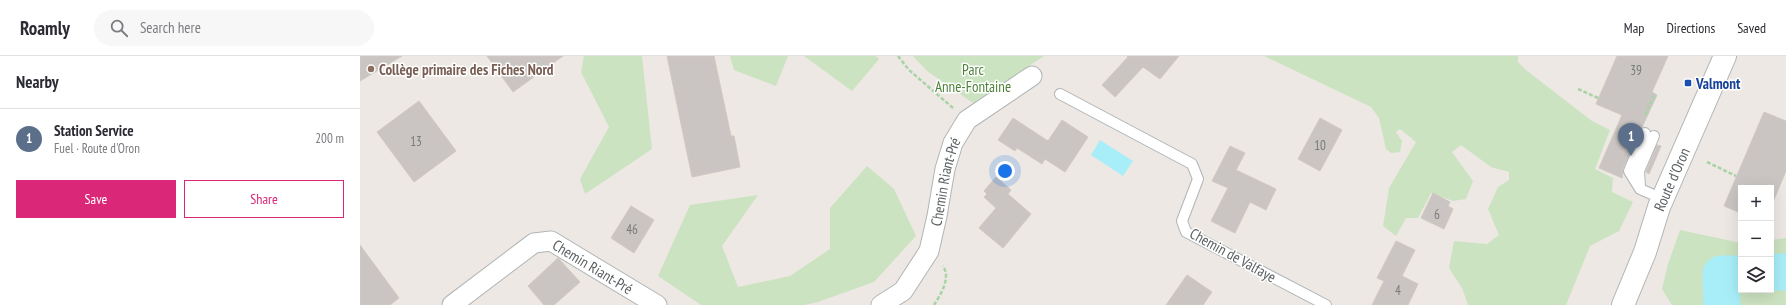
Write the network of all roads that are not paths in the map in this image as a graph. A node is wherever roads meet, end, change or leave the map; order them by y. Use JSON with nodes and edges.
{"nodes":[{"id":1,"x":1725,"y":56,"type":"edge"},
{"id":2,"x":1032,"y":76,"type":"dead end"},
{"id":3,"x":1060,"y":94,"type":"dead end"},
{"id":4,"x":1649,"y":134,"type":"dead end"},
{"id":5,"x":1663,"y":199,"type":"junction"},
{"id":6,"x":452,"y":305,"type":"edge"},
{"id":7,"x":656,"y":305,"type":"edge"},
{"id":8,"x":881,"y":305,"type":"edge"},
{"id":9,"x":1326,"y":305,"type":"edge"},
{"id":10,"x":1623,"y":305,"type":"edge"}],
"edges":[{"from":1,"to":5,"type":"main road","name":"Route d'Oron"},
{"from":2,"to":8,"type":"street","name":"Chemin Riant-Pré"},
{"from":3,"to":9,"type":"lane","name":"Chemin de Valfaye"},
{"from":4,"to":5,"type":"lane"},
{"from":5,"to":10,"type":"main road","name":"Route d'Oron"},
{"from":6,"to":7,"type":"street","name":"Chemin Riant-Pré"}]}
